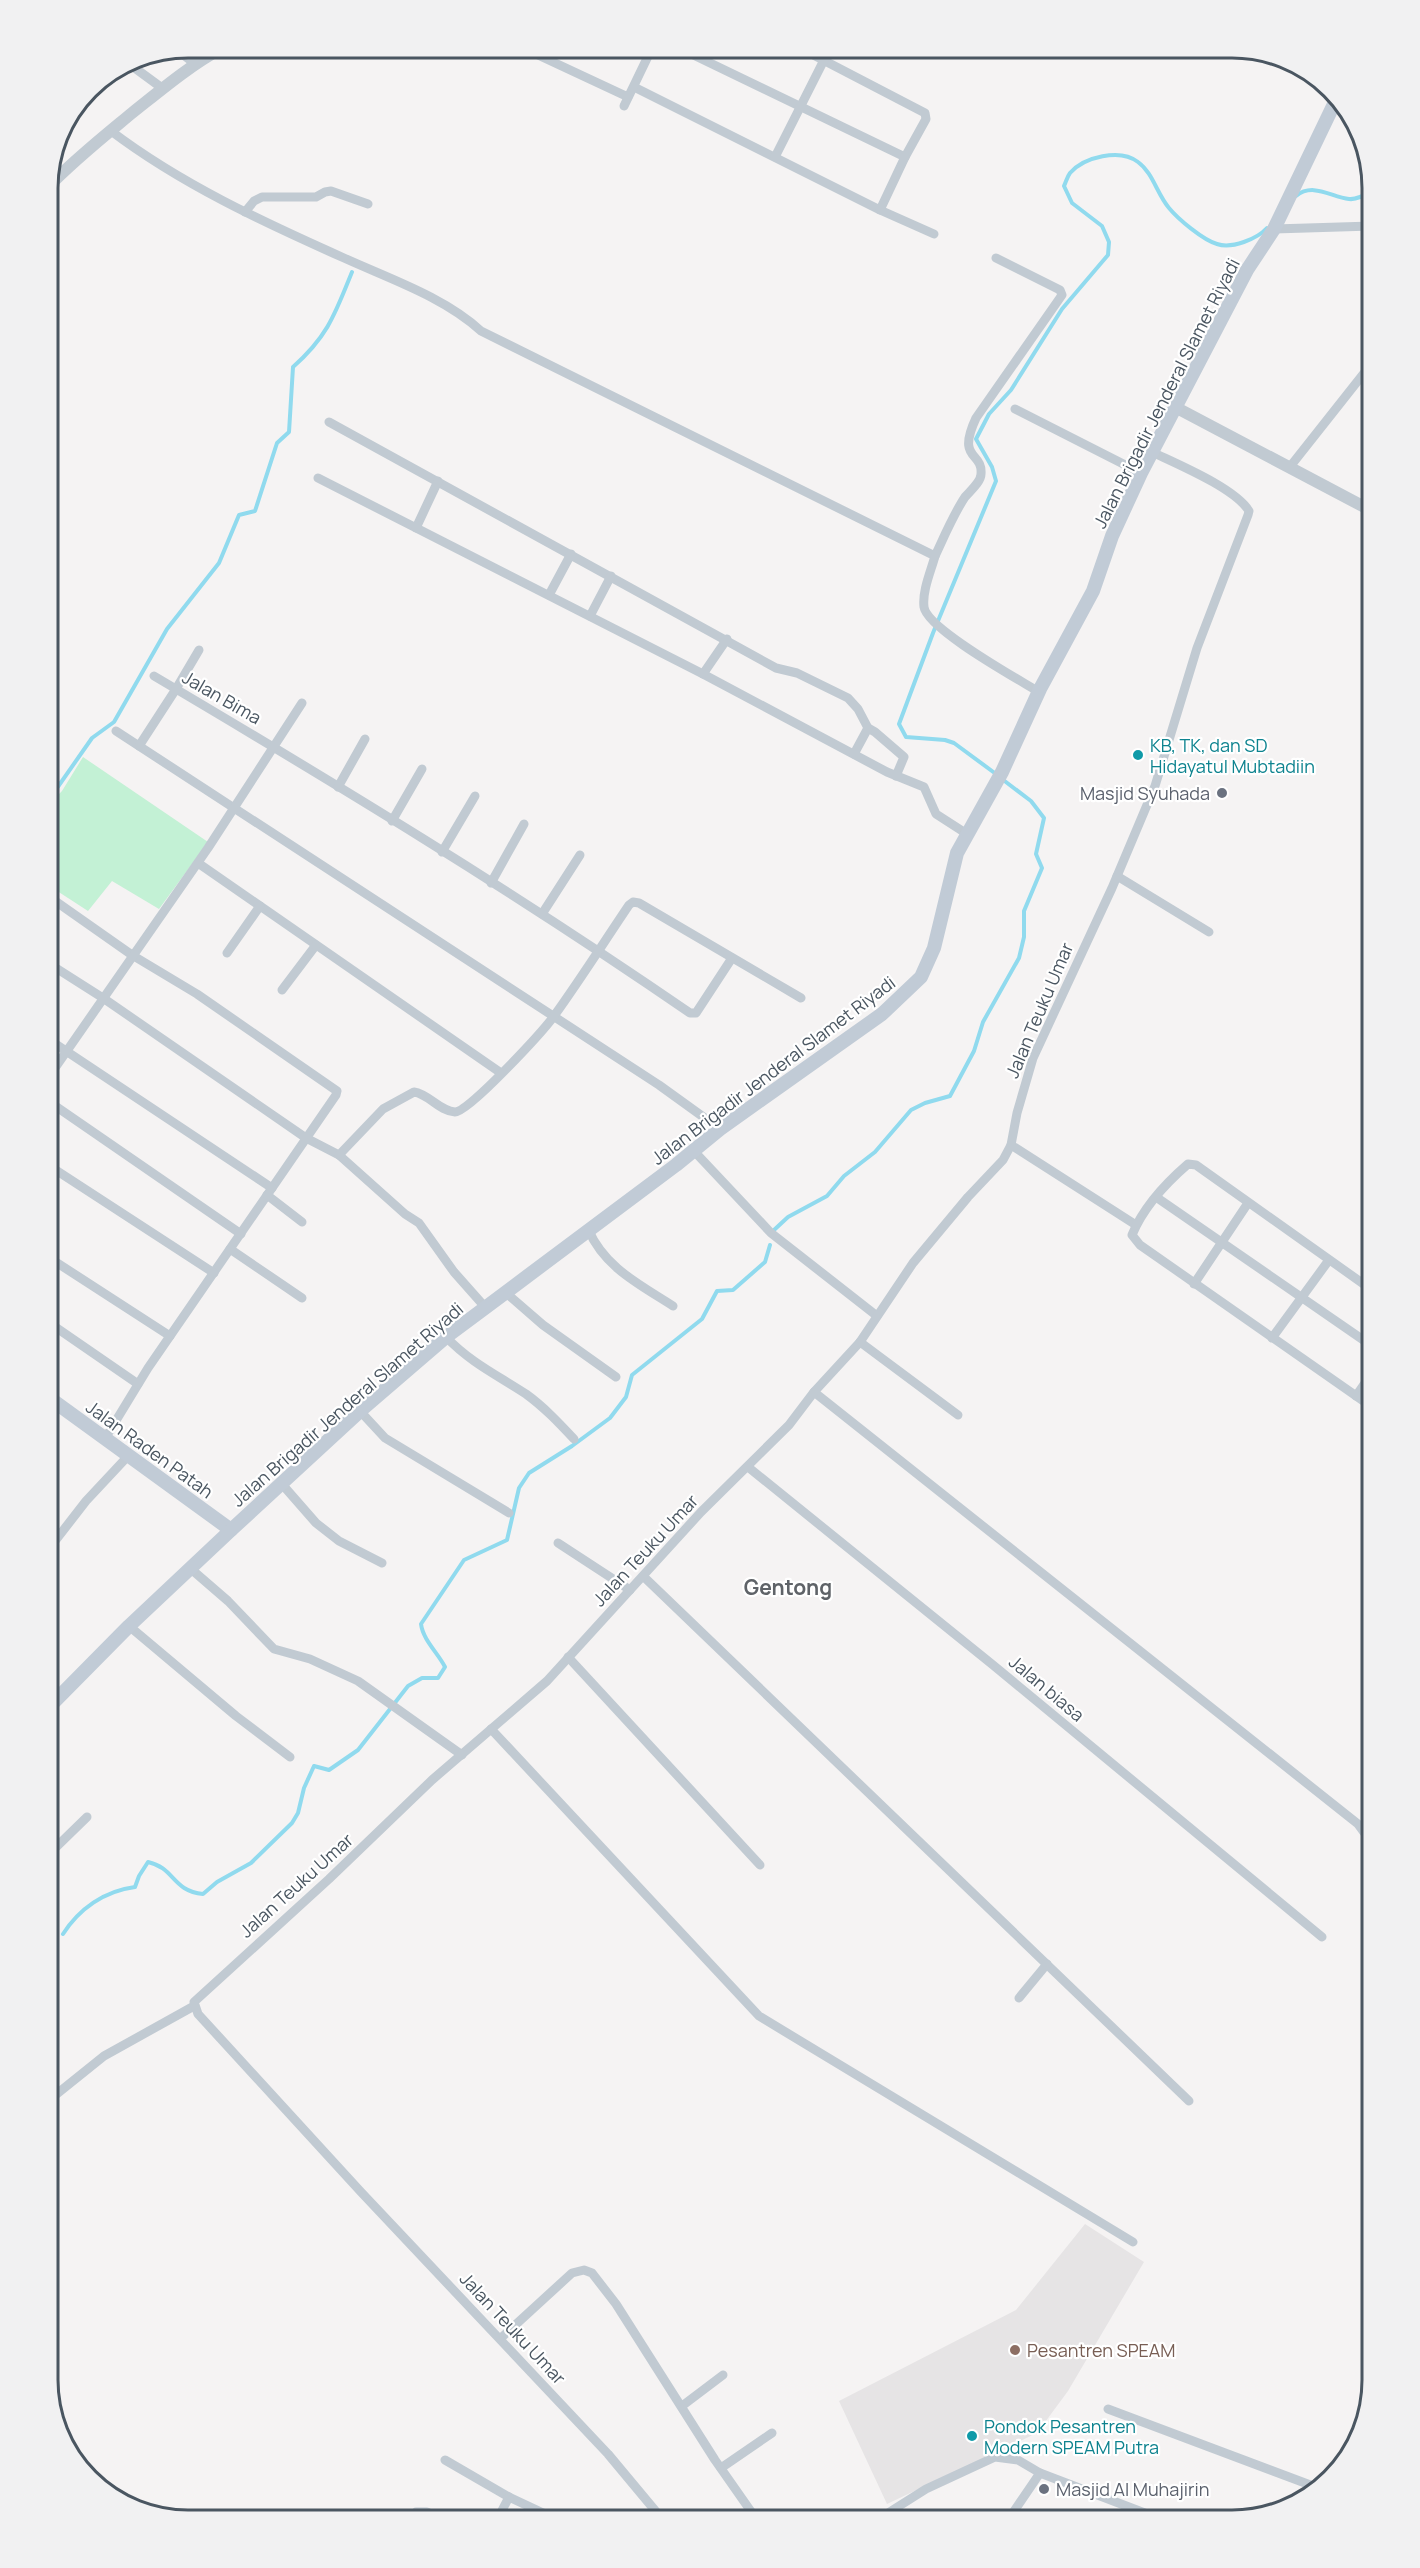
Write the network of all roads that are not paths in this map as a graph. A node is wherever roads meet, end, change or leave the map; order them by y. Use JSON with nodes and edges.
{"nodes":[{"id":1,"x":189,"y":59,"type":"edge"},
{"id":2,"x":203,"y":59,"type":"edge"},
{"id":3,"x":544,"y":59,"type":"edge"},
{"id":4,"x":647,"y":59,"type":"edge"},
{"id":5,"x":703,"y":59,"type":"edge"},
{"id":6,"x":824,"y":60,"type":"joint"},
{"id":7,"x":195,"y":64,"type":"junction"},
{"id":8,"x":137,"y":69,"type":"edge"},
{"id":9,"x":634,"y":87,"type":"junction"},
{"id":10,"x":162,"y":88,"type":"junction"},
{"id":11,"x":799,"y":106,"type":"junction"},
{"id":12,"x":1333,"y":107,"type":"edge"},
{"id":13,"x":111,"y":130,"type":"junction"},
{"id":14,"x":775,"y":157,"type":"junction"},
{"id":15,"x":905,"y":157,"type":"junction"},
{"id":16,"x":60,"y":175,"type":"edge"},
{"id":17,"x":368,"y":204,"type":"dead end"},
{"id":18,"x":880,"y":210,"type":"junction"},
{"id":19,"x":245,"y":212,"type":"junction"},
{"id":20,"x":1362,"y":226,"type":"edge"},
{"id":21,"x":1274,"y":229,"type":"junction"},
{"id":22,"x":934,"y":234,"type":"dead end"},
{"id":23,"x":996,"y":258,"type":"dead end"},
{"id":24,"x":1362,"y":376,"type":"edge"},
{"id":25,"x":1175,"y":407,"type":"junction"},
{"id":26,"x":1015,"y":409,"type":"dead end"},
{"id":27,"x":329,"y":422,"type":"dead end"},
{"id":28,"x":1152,"y":452,"type":"junction"},
{"id":29,"x":1289,"y":468,"type":"junction"},
{"id":30,"x":1142,"y":473,"type":"junction"},
{"id":31,"x":318,"y":478,"type":"dead end"},
{"id":32,"x":438,"y":481,"type":"junction"},
{"id":33,"x":1362,"y":506,"type":"edge"},
{"id":34,"x":416,"y":528,"type":"junction"},
{"id":35,"x":571,"y":554,"type":"junction"},
{"id":36,"x":935,"y":556,"type":"junction"},
{"id":37,"x":611,"y":576,"type":"junction"},
{"id":38,"x":549,"y":595,"type":"junction"},
{"id":39,"x":590,"y":616,"type":"junction"},
{"id":40,"x":727,"y":639,"type":"junction"},
{"id":41,"x":199,"y":650,"type":"dead end"},
{"id":42,"x":703,"y":674,"type":"junction"},
{"id":43,"x":154,"y":676,"type":"dead end"},
{"id":44,"x":177,"y":689,"type":"junction"},
{"id":45,"x":1039,"y":692,"type":"junction"},
{"id":46,"x":302,"y":703,"type":"dead end"},
{"id":47,"x":868,"y":729,"type":"junction"},
{"id":48,"x":116,"y":731,"type":"dead end"},
{"id":49,"x":365,"y":739,"type":"dead end"},
{"id":50,"x":139,"y":746,"type":"junction"},
{"id":51,"x":274,"y":747,"type":"junction"},
{"id":52,"x":854,"y":754,"type":"junction"},
{"id":53,"x":422,"y":769,"type":"dead end"},
{"id":54,"x":896,"y":776,"type":"junction"},
{"id":55,"x":338,"y":787,"type":"junction"},
{"id":56,"x":475,"y":796,"type":"dead end"},
{"id":57,"x":234,"y":809,"type":"junction"},
{"id":58,"x":393,"y":821,"type":"junction"},
{"id":59,"x":524,"y":824,"type":"dead end"},
{"id":60,"x":967,"y":834,"type":"junction"},
{"id":61,"x":442,"y":852,"type":"junction"},
{"id":62,"x":580,"y":855,"type":"dead end"},
{"id":63,"x":198,"y":863,"type":"junction"},
{"id":64,"x":1117,"y":876,"type":"junction"},
{"id":65,"x":491,"y":883,"type":"junction"},
{"id":66,"x":59,"y":903,"type":"edge"},
{"id":67,"x":260,"y":906,"type":"junction"},
{"id":68,"x":542,"y":914,"type":"junction"},
{"id":69,"x":1209,"y":932,"type":"dead end"},
{"id":70,"x":316,"y":945,"type":"junction"},
{"id":71,"x":598,"y":950,"type":"junction"},
{"id":72,"x":227,"y":953,"type":"dead end"},
{"id":73,"x":132,"y":955,"type":"junction"},
{"id":74,"x":732,"y":958,"type":"junction"},
{"id":75,"x":59,"y":970,"type":"edge"},
{"id":76,"x":282,"y":990,"type":"dead end"},
{"id":77,"x":103,"y":998,"type":"junction"},
{"id":78,"x":801,"y":998,"type":"dead end"},
{"id":79,"x":553,"y":1017,"type":"junction"},
{"id":80,"x":59,"y":1046,"type":"edge"},
{"id":81,"x":66,"y":1051,"type":"junction"},
{"id":82,"x":59,"y":1062,"type":"edge"},
{"id":83,"x":501,"y":1073,"type":"junction"},
{"id":84,"x":59,"y":1108,"type":"edge"},
{"id":85,"x":720,"y":1129,"type":"junction"},
{"id":86,"x":306,"y":1138,"type":"junction"},
{"id":87,"x":1011,"y":1145,"type":"junction"},
{"id":88,"x":693,"y":1150,"type":"junction"},
{"id":89,"x":339,"y":1155,"type":"junction"},
{"id":90,"x":59,"y":1173,"type":"edge"},
{"id":91,"x":270,"y":1191,"type":"junction"},
{"id":92,"x":1156,"y":1197,"type":"junction"},
{"id":93,"x":1248,"y":1203,"type":"junction"},
{"id":94,"x":302,"y":1222,"type":"dead end"},
{"id":95,"x":1136,"y":1225,"type":"junction"},
{"id":96,"x":588,"y":1229,"type":"junction"},
{"id":97,"x":241,"y":1234,"type":"junction"},
{"id":98,"x":1221,"y":1242,"type":"junction"},
{"id":99,"x":230,"y":1249,"type":"junction"},
{"id":100,"x":1329,"y":1260,"type":"junction"},
{"id":101,"x":59,"y":1264,"type":"edge"},
{"id":102,"x":214,"y":1273,"type":"junction"},
{"id":103,"x":1362,"y":1283,"type":"edge"},
{"id":104,"x":1194,"y":1284,"type":"junction"},
{"id":105,"x":505,"y":1292,"type":"junction"},
{"id":106,"x":302,"y":1298,"type":"dead end"},
{"id":107,"x":1302,"y":1298,"type":"junction"},
{"id":108,"x":672,"y":1306,"type":"dead end"},
{"id":109,"x":485,"y":1307,"type":"junction"},
{"id":110,"x":877,"y":1316,"type":"junction"},
{"id":111,"x":58,"y":1329,"type":"edge"},
{"id":112,"x":170,"y":1336,"type":"junction"},
{"id":113,"x":446,"y":1337,"type":"junction"},
{"id":114,"x":1272,"y":1338,"type":"junction"},
{"id":115,"x":1362,"y":1339,"type":"edge"},
{"id":116,"x":860,"y":1342,"type":"junction"},
{"id":117,"x":616,"y":1377,"type":"dead end"},
{"id":118,"x":138,"y":1384,"type":"junction"},
{"id":119,"x":1362,"y":1387,"type":"edge"},
{"id":120,"x":814,"y":1392,"type":"junction"},
{"id":121,"x":1356,"y":1396,"type":"junction"},
{"id":122,"x":1362,"y":1400,"type":"edge"},
{"id":123,"x":58,"y":1404,"type":"edge"},
{"id":124,"x":360,"y":1411,"type":"junction"},
{"id":125,"x":958,"y":1415,"type":"dead end"},
{"id":126,"x":106,"y":1437,"type":"junction"},
{"id":127,"x":574,"y":1439,"type":"dead end"},
{"id":128,"x":129,"y":1455,"type":"junction"},
{"id":129,"x":748,"y":1467,"type":"junction"},
{"id":130,"x":281,"y":1484,"type":"junction"},
{"id":131,"x":509,"y":1513,"type":"dead end"},
{"id":132,"x":231,"y":1530,"type":"junction"},
{"id":133,"x":58,"y":1536,"type":"edge"},
{"id":134,"x":558,"y":1543,"type":"dead end"},
{"id":135,"x":382,"y":1563,"type":"dead end"},
{"id":136,"x":191,"y":1569,"type":"junction"},
{"id":137,"x":643,"y":1575,"type":"junction"},
{"id":138,"x":630,"y":1590,"type":"junction"},
{"id":139,"x":129,"y":1626,"type":"junction"},
{"id":140,"x":568,"y":1658,"type":"junction"},
{"id":141,"x":58,"y":1698,"type":"edge"},
{"id":142,"x":491,"y":1729,"type":"junction"},
{"id":143,"x":462,"y":1755,"type":"junction"},
{"id":144,"x":290,"y":1757,"type":"dead end"},
{"id":145,"x":87,"y":1817,"type":"dead end"},
{"id":146,"x":1362,"y":1829,"type":"edge"},
{"id":147,"x":58,"y":1843,"type":"edge"},
{"id":148,"x":760,"y":1865,"type":"dead end"},
{"id":149,"x":1322,"y":1937,"type":"dead end"},
{"id":150,"x":1047,"y":1964,"type":"junction"},
{"id":151,"x":1018,"y":1998,"type":"dead end"},
{"id":152,"x":194,"y":2006,"type":"junction"},
{"id":153,"x":58,"y":2093,"type":"edge"},
{"id":154,"x":1189,"y":2101,"type":"dead end"},
{"id":155,"x":1132,"y":2242,"type":"dead end"},
{"id":156,"x":501,"y":2338,"type":"junction"},
{"id":157,"x":723,"y":2375,"type":"dead end"},
{"id":158,"x":682,"y":2406,"type":"junction"},
{"id":159,"x":1108,"y":2409,"type":"dead end"},
{"id":160,"x":772,"y":2433,"type":"dead end"},
{"id":161,"x":445,"y":2460,"type":"dead end"},
{"id":162,"x":721,"y":2468,"type":"junction"},
{"id":163,"x":1040,"y":2473,"type":"junction"},
{"id":164,"x":1308,"y":2485,"type":"edge"},
{"id":165,"x":509,"y":2497,"type":"junction"},
{"id":166,"x":503,"y":2509,"type":"edge"},
{"id":167,"x":534,"y":2509,"type":"edge"},
{"id":168,"x":654,"y":2509,"type":"edge"},
{"id":169,"x":750,"y":2510,"type":"edge"},
{"id":170,"x":893,"y":2510,"type":"edge"},
{"id":171,"x":1015,"y":2510,"type":"edge"},
{"id":172,"x":1137,"y":2510,"type":"edge"}],
"edges":[{"from":1,"to":7,"type":"street"},
{"from":2,"to":7,"type":"street"},
{"from":3,"to":9,"type":"street"},
{"from":4,"to":9,"type":"street"},
{"from":5,"to":11,"type":"street"},
{"from":6,"to":11,"type":"street"},
{"from":6,"to":15,"type":"street"},
{"from":7,"to":10,"type":"street"},
{"from":8,"to":10,"type":"street"},
{"from":9,"to":14,"type":"street"},
{"from":10,"to":13,"type":"street"},
{"from":11,"to":14,"type":"street"},
{"from":11,"to":15,"type":"street"},
{"from":12,"to":21,"type":"main road","name":"Jalan Brigadir Jenderal Slamet Riyadi"},
{"from":13,"to":16,"type":"street"},
{"from":13,"to":19,"type":"street"},
{"from":14,"to":18,"type":"street"},
{"from":15,"to":18,"type":"street"},
{"from":17,"to":19,"type":"street"},
{"from":18,"to":22,"type":"street"},
{"from":19,"to":36,"type":"street"},
{"from":20,"to":21,"type":"street"},
{"from":21,"to":25,"type":"main road","name":"Jalan Brigadir Jenderal Slamet Riyadi"},
{"from":23,"to":36,"type":"street"},
{"from":24,"to":29,"type":"street"},
{"from":25,"to":28,"type":"main road","name":"Jalan Brigadir Jenderal Slamet Riyadi"},
{"from":25,"to":29,"type":"street"},
{"from":26,"to":30,"type":"street"},
{"from":27,"to":32,"type":"street"},
{"from":28,"to":30,"type":"main road","name":"Jalan Brigadir Jenderal Slamet Riyadi"},
{"from":28,"to":64,"type":"street","name":"Jalan Teuku Umar"},
{"from":29,"to":33,"type":"street"},
{"from":30,"to":45,"type":"main road","name":"Jalan Brigadir Jenderal Slamet Riyadi"},
{"from":31,"to":34,"type":"street"},
{"from":32,"to":34,"type":"street"},
{"from":32,"to":35,"type":"street"},
{"from":34,"to":38,"type":"street"},
{"from":35,"to":37,"type":"street"},
{"from":35,"to":38,"type":"street"},
{"from":36,"to":45,"type":"street"},
{"from":37,"to":39,"type":"street"},
{"from":37,"to":40,"type":"street"},
{"from":38,"to":39,"type":"street"},
{"from":39,"to":42,"type":"street"},
{"from":40,"to":42,"type":"street"},
{"from":40,"to":47,"type":"street"},
{"from":41,"to":44,"type":"street"},
{"from":42,"to":52,"type":"street"},
{"from":43,"to":44,"type":"street","name":"Jalan Bima"},
{"from":44,"to":50,"type":"street"},
{"from":44,"to":51,"type":"street","name":"Jalan Bima"},
{"from":45,"to":60,"type":"main road","name":"Jalan Brigadir Jenderal Slamet Riyadi"},
{"from":46,"to":51,"type":"street"},
{"from":47,"to":52,"type":"street"},
{"from":47,"to":54,"type":"street"},
{"from":48,"to":50,"type":"street"},
{"from":49,"to":55,"type":"street"},
{"from":50,"to":57,"type":"street"},
{"from":51,"to":55,"type":"street","name":"Jalan Bima"},
{"from":51,"to":57,"type":"street"},
{"from":52,"to":54,"type":"street"},
{"from":53,"to":58,"type":"street"},
{"from":54,"to":60,"type":"street"},
{"from":55,"to":58,"type":"street","name":"Jalan Bima"},
{"from":56,"to":61,"type":"street"},
{"from":57,"to":63,"type":"street"},
{"from":57,"to":79,"type":"street"},
{"from":58,"to":61,"type":"street","name":"Jalan Bima"},
{"from":59,"to":65,"type":"street"},
{"from":60,"to":85,"type":"main road","name":"Jalan Brigadir Jenderal Slamet Riyadi"},
{"from":61,"to":65,"type":"street","name":"Jalan Bima"},
{"from":62,"to":68,"type":"street"},
{"from":63,"to":67,"type":"street"},
{"from":63,"to":73,"type":"street"},
{"from":64,"to":69,"type":"street"},
{"from":64,"to":87,"type":"street","name":"Jalan Teuku Umar"},
{"from":65,"to":68,"type":"street","name":"Jalan Bima"},
{"from":66,"to":73,"type":"street"},
{"from":67,"to":70,"type":"street"},
{"from":67,"to":72,"type":"street"},
{"from":68,"to":71,"type":"street","name":"Jalan Bima"},
{"from":70,"to":76,"type":"street"},
{"from":70,"to":83,"type":"street"},
{"from":71,"to":74,"type":"street"},
{"from":71,"to":74,"type":"street","name":"Jalan Bima"},
{"from":71,"to":79,"type":"street"},
{"from":73,"to":77,"type":"street"},
{"from":73,"to":86,"type":"street"},
{"from":74,"to":78,"type":"street"},
{"from":75,"to":77,"type":"street"},
{"from":77,"to":81,"type":"street"},
{"from":77,"to":86,"type":"street"},
{"from":79,"to":83,"type":"street"},
{"from":79,"to":85,"type":"street"},
{"from":80,"to":81,"type":"street"},
{"from":81,"to":82,"type":"street"},
{"from":81,"to":91,"type":"street"},
{"from":83,"to":89,"type":"street"},
{"from":84,"to":97,"type":"street"},
{"from":85,"to":88,"type":"main road","name":"Jalan Brigadir Jenderal Slamet Riyadi"},
{"from":86,"to":89,"type":"street"},
{"from":86,"to":91,"type":"street"},
{"from":87,"to":95,"type":"street"},
{"from":87,"to":110,"type":"street","name":"Jalan Teuku Umar"},
{"from":88,"to":96,"type":"main road","name":"Jalan Brigadir Jenderal Slamet Riyadi"},
{"from":88,"to":110,"type":"street"},
{"from":89,"to":109,"type":"street"},
{"from":90,"to":102,"type":"street"},
{"from":91,"to":94,"type":"street"},
{"from":91,"to":97,"type":"street"},
{"from":92,"to":93,"type":"street"},
{"from":92,"to":95,"type":"street"},
{"from":92,"to":98,"type":"street"},
{"from":93,"to":98,"type":"street"},
{"from":93,"to":100,"type":"street"},
{"from":95,"to":104,"type":"street"},
{"from":96,"to":105,"type":"main road","name":"Jalan Brigadir Jenderal Slamet Riyadi"},
{"from":96,"to":108,"type":"street"},
{"from":97,"to":99,"type":"street"},
{"from":98,"to":104,"type":"street"},
{"from":98,"to":107,"type":"street"},
{"from":99,"to":102,"type":"street"},
{"from":99,"to":106,"type":"street"},
{"from":100,"to":103,"type":"street"},
{"from":100,"to":107,"type":"street"},
{"from":101,"to":112,"type":"street"},
{"from":102,"to":112,"type":"street"},
{"from":104,"to":114,"type":"street"},
{"from":105,"to":109,"type":"main road","name":"Jalan Brigadir Jenderal Slamet Riyadi"},
{"from":105,"to":117,"type":"street"},
{"from":107,"to":114,"type":"street"},
{"from":107,"to":115,"type":"street"},
{"from":109,"to":113,"type":"main road","name":"Jalan Brigadir Jenderal Slamet Riyadi"},
{"from":110,"to":116,"type":"street","name":"Jalan Teuku Umar"},
{"from":111,"to":118,"type":"street"},
{"from":112,"to":118,"type":"street"},
{"from":113,"to":124,"type":"main road","name":"Jalan Brigadir Jenderal Slamet Riyadi"},
{"from":113,"to":127,"type":"street"},
{"from":114,"to":121,"type":"street"},
{"from":116,"to":120,"type":"street","name":"Jalan Teuku Umar"},
{"from":116,"to":125,"type":"street"},
{"from":118,"to":126,"type":"street"},
{"from":119,"to":121,"type":"street"},
{"from":120,"to":129,"type":"street","name":"Jalan Teuku Umar"},
{"from":120,"to":146,"type":"street"},
{"from":121,"to":122,"type":"street"},
{"from":123,"to":126,"type":"main road","name":"Jalan Raden Patah"},
{"from":124,"to":130,"type":"main road","name":"Jalan Brigadir Jenderal Slamet Riyadi"},
{"from":124,"to":131,"type":"street"},
{"from":126,"to":128,"type":"main road","name":"Jalan Raden Patah"},
{"from":128,"to":132,"type":"main road","name":"Jalan Raden Patah"},
{"from":128,"to":133,"type":"street"},
{"from":129,"to":137,"type":"street","name":"Jalan Teuku Umar"},
{"from":129,"to":149,"type":"street","name":"Jalan biasa"},
{"from":130,"to":132,"type":"main road","name":"Jalan Brigadir Jenderal Slamet Riyadi"},
{"from":130,"to":135,"type":"street"},
{"from":132,"to":136,"type":"main road","name":"Jalan Brigadir Jenderal Slamet Riyadi"},
{"from":134,"to":138,"type":"street"},
{"from":136,"to":139,"type":"main road","name":"Jalan Brigadir Jenderal Slamet Riyadi"},
{"from":136,"to":143,"type":"street"},
{"from":137,"to":138,"type":"street","name":"Jalan Teuku Umar"},
{"from":137,"to":150,"type":"street"},
{"from":138,"to":140,"type":"street","name":"Jalan Teuku Umar"},
{"from":139,"to":141,"type":"main road","name":"Jalan Brigadir Jenderal Slamet Riyadi"},
{"from":139,"to":144,"type":"street"},
{"from":140,"to":142,"type":"street","name":"Jalan Teuku Umar"},
{"from":140,"to":148,"type":"street"},
{"from":142,"to":143,"type":"street","name":"Jalan Teuku Umar"},
{"from":142,"to":155,"type":"street"},
{"from":143,"to":152,"type":"street","name":"Jalan Teuku Umar"},
{"from":145,"to":147,"type":"street"},
{"from":150,"to":151,"type":"street"},
{"from":150,"to":154,"type":"street"},
{"from":152,"to":153,"type":"street"},
{"from":152,"to":156,"type":"street","name":"Jalan Teuku Umar"},
{"from":156,"to":158,"type":"street"},
{"from":156,"to":168,"type":"street","name":"Jalan Teuku Umar"},
{"from":157,"to":158,"type":"street"},
{"from":158,"to":162,"type":"street"},
{"from":159,"to":164,"type":"street"},
{"from":160,"to":162,"type":"street"},
{"from":161,"to":165,"type":"street"},
{"from":162,"to":169,"type":"street"},
{"from":163,"to":170,"type":"street"},
{"from":163,"to":171,"type":"street"},
{"from":163,"to":172,"type":"street"},
{"from":165,"to":166,"type":"street"},
{"from":165,"to":167,"type":"street"}]}
